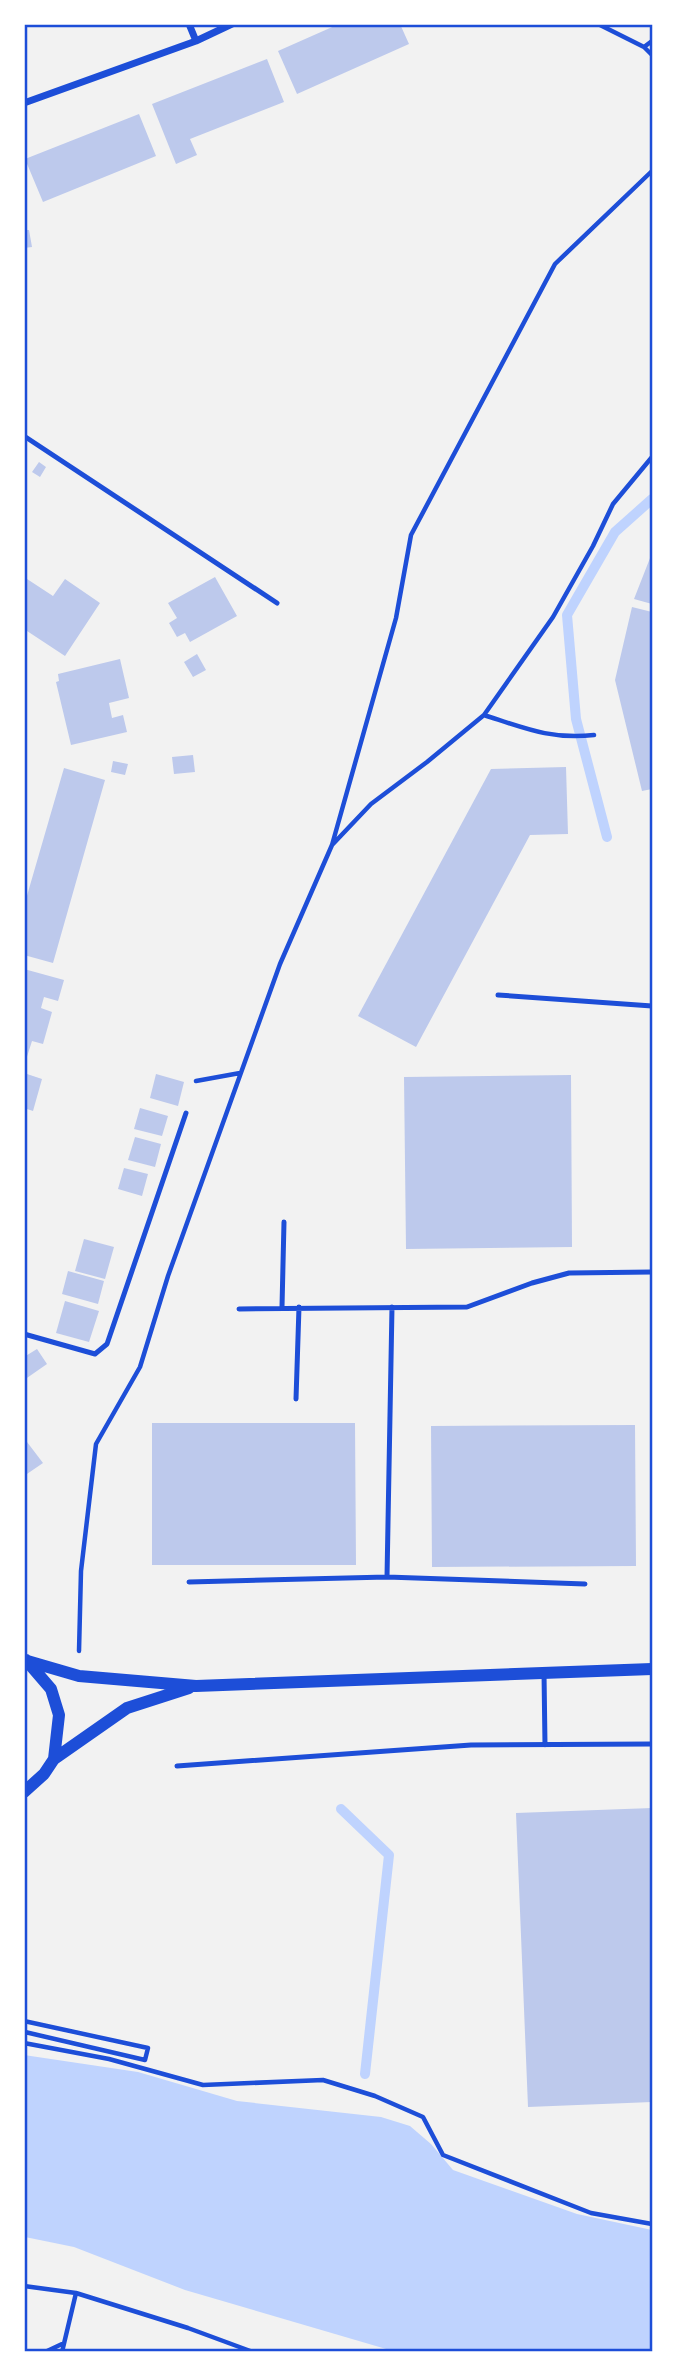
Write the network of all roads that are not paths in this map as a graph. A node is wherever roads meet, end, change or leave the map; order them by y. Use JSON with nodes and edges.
{"nodes":[{"id":1,"x":189,"y":24,"type":"edge"},
{"id":2,"x":232,"y":24,"type":"edge"},
{"id":3,"x":196,"y":41,"type":"junction"},
{"id":4,"x":24,"y":103,"type":"edge"},
{"id":5,"x":24,"y":436,"type":"edge"},
{"id":6,"x":277,"y":603,"type":"dead end"},
{"id":7,"x":498,"y":995,"type":"dead end"},
{"id":8,"x":653,"y":1006,"type":"edge"},
{"id":9,"x":186,"y":1113,"type":"dead end"},
{"id":10,"x":284,"y":1222,"type":"dead end"},
{"id":11,"x":653,"y":1272,"type":"edge"},
{"id":12,"x":282,"y":1307,"type":"junction"},
{"id":13,"x":299,"y":1307,"type":"junction"},
{"id":14,"x":392,"y":1307,"type":"junction"},
{"id":15,"x":239,"y":1309,"type":"dead end"},
{"id":16,"x":24,"y":1334,"type":"edge"},
{"id":17,"x":296,"y":1399,"type":"dead end"},
{"id":18,"x":387,"y":1577,"type":"junction"},
{"id":19,"x":190,"y":1582,"type":"dead end"},
{"id":20,"x":585,"y":1584,"type":"dead end"},
{"id":21,"x":25,"y":1660,"type":"edge"},
{"id":22,"x":653,"y":1669,"type":"edge"},
{"id":23,"x":544,"y":1673,"type":"junction"},
{"id":24,"x":197,"y":1686,"type":"junction"},
{"id":25,"x":653,"y":1744,"type":"edge"},
{"id":26,"x":545,"y":1745,"type":"junction"},
{"id":27,"x":54,"y":1759,"type":"junction"},
{"id":28,"x":177,"y":1766,"type":"dead end"},
{"id":29,"x":24,"y":1792,"type":"edge"}],
"edges":[{"from":1,"to":3,"type":"street"},
{"from":2,"to":3,"type":"street"},
{"from":3,"to":4,"type":"street"},
{"from":5,"to":6,"type":"lane"},
{"from":7,"to":8,"type":"lane"},
{"from":9,"to":16,"type":"lane"},
{"from":10,"to":12,"type":"lane"},
{"from":11,"to":14,"type":"lane"},
{"from":12,"to":13,"type":"lane"},
{"from":12,"to":15,"type":"lane"},
{"from":13,"to":14,"type":"lane"},
{"from":13,"to":17,"type":"lane"},
{"from":14,"to":18,"type":"lane"},
{"from":18,"to":19,"type":"lane"},
{"from":18,"to":20,"type":"lane"},
{"from":21,"to":24,"type":"street"},
{"from":21,"to":27,"type":"street"},
{"from":22,"to":23,"type":"street"},
{"from":23,"to":24,"type":"street"},
{"from":23,"to":26,"type":"lane"},
{"from":24,"to":27,"type":"street"},
{"from":25,"to":26,"type":"lane"},
{"from":26,"to":28,"type":"lane"},
{"from":27,"to":29,"type":"street"}]}
